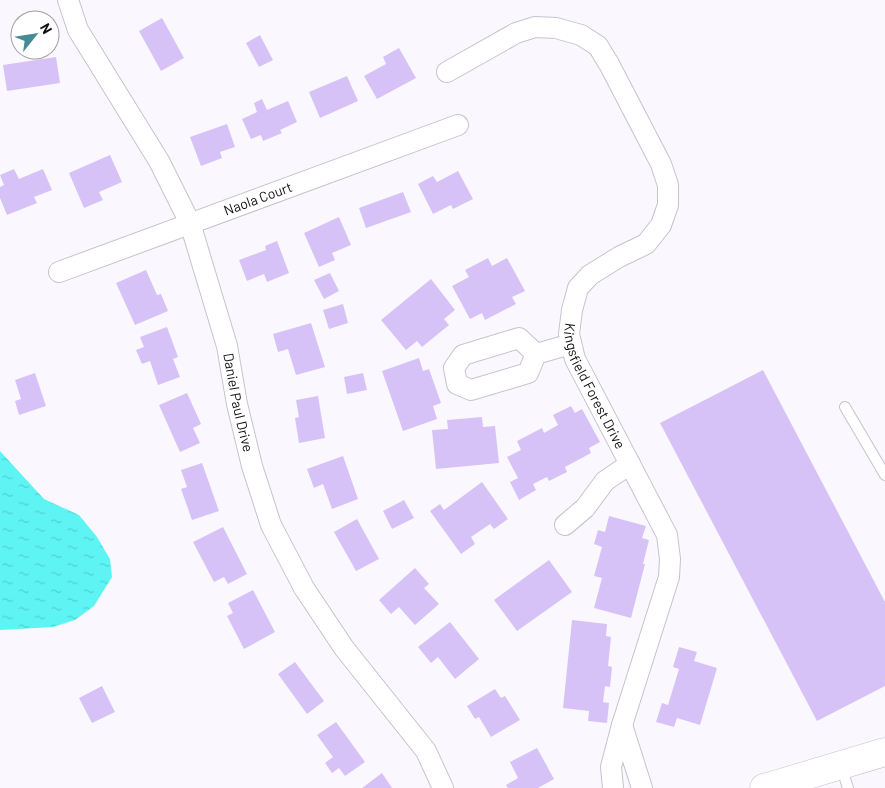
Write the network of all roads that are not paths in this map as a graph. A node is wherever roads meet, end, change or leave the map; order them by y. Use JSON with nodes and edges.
{"nodes":[{"id":1,"x":68,"y":0,"type":"edge"},
{"id":2,"x":447,"y":72,"type":"dead end"},
{"id":3,"x":458,"y":125,"type":"dead end"},
{"id":4,"x":190,"y":223,"type":"junction"},
{"id":5,"x":59,"y":272,"type":"dead end"},
{"id":6,"x":571,"y":344,"type":"junction"},
{"id":7,"x":536,"y":354,"type":"dead end"},
{"id":8,"x":845,"y":407,"type":"dead end"},
{"id":9,"x":630,"y":464,"type":"junction"},
{"id":10,"x":885,"y":475,"type":"edge"},
{"id":11,"x":565,"y":525,"type":"dead end"},
{"id":12,"x":622,"y":725,"type":"junction"},
{"id":13,"x":885,"y":752,"type":"edge"},
{"id":14,"x":844,"y":777,"type":"edge"},
{"id":15,"x":442,"y":788,"type":"edge"},
{"id":16,"x":613,"y":788,"type":"edge"},
{"id":17,"x":642,"y":788,"type":"edge"},
{"id":18,"x":764,"y":788,"type":"edge"}],
"edges":[{"from":1,"to":4,"type":"street","name":"Daniel Paul Drive"},
{"from":2,"to":6,"type":"street","name":"Kingsfield Forest Drive"},
{"from":3,"to":4,"type":"street","name":"Naola Court"},
{"from":4,"to":5,"type":"street","name":"Naola Court"},
{"from":4,"to":15,"type":"street","name":"Daniel Paul Drive"},
{"from":6,"to":7,"type":"street"},
{"from":6,"to":9,"type":"street","name":"Kingsfield Forest Drive"},
{"from":8,"to":10,"type":"lane"},
{"from":9,"to":11,"type":"street"},
{"from":9,"to":12,"type":"street","name":"Kingsfield Forest Drive"},
{"from":12,"to":16,"type":"street","name":"Kingsfield Forest Drive"},
{"from":12,"to":17,"type":"street"},
{"from":13,"to":14,"type":"street"},
{"from":14,"to":18,"type":"street"}]}
